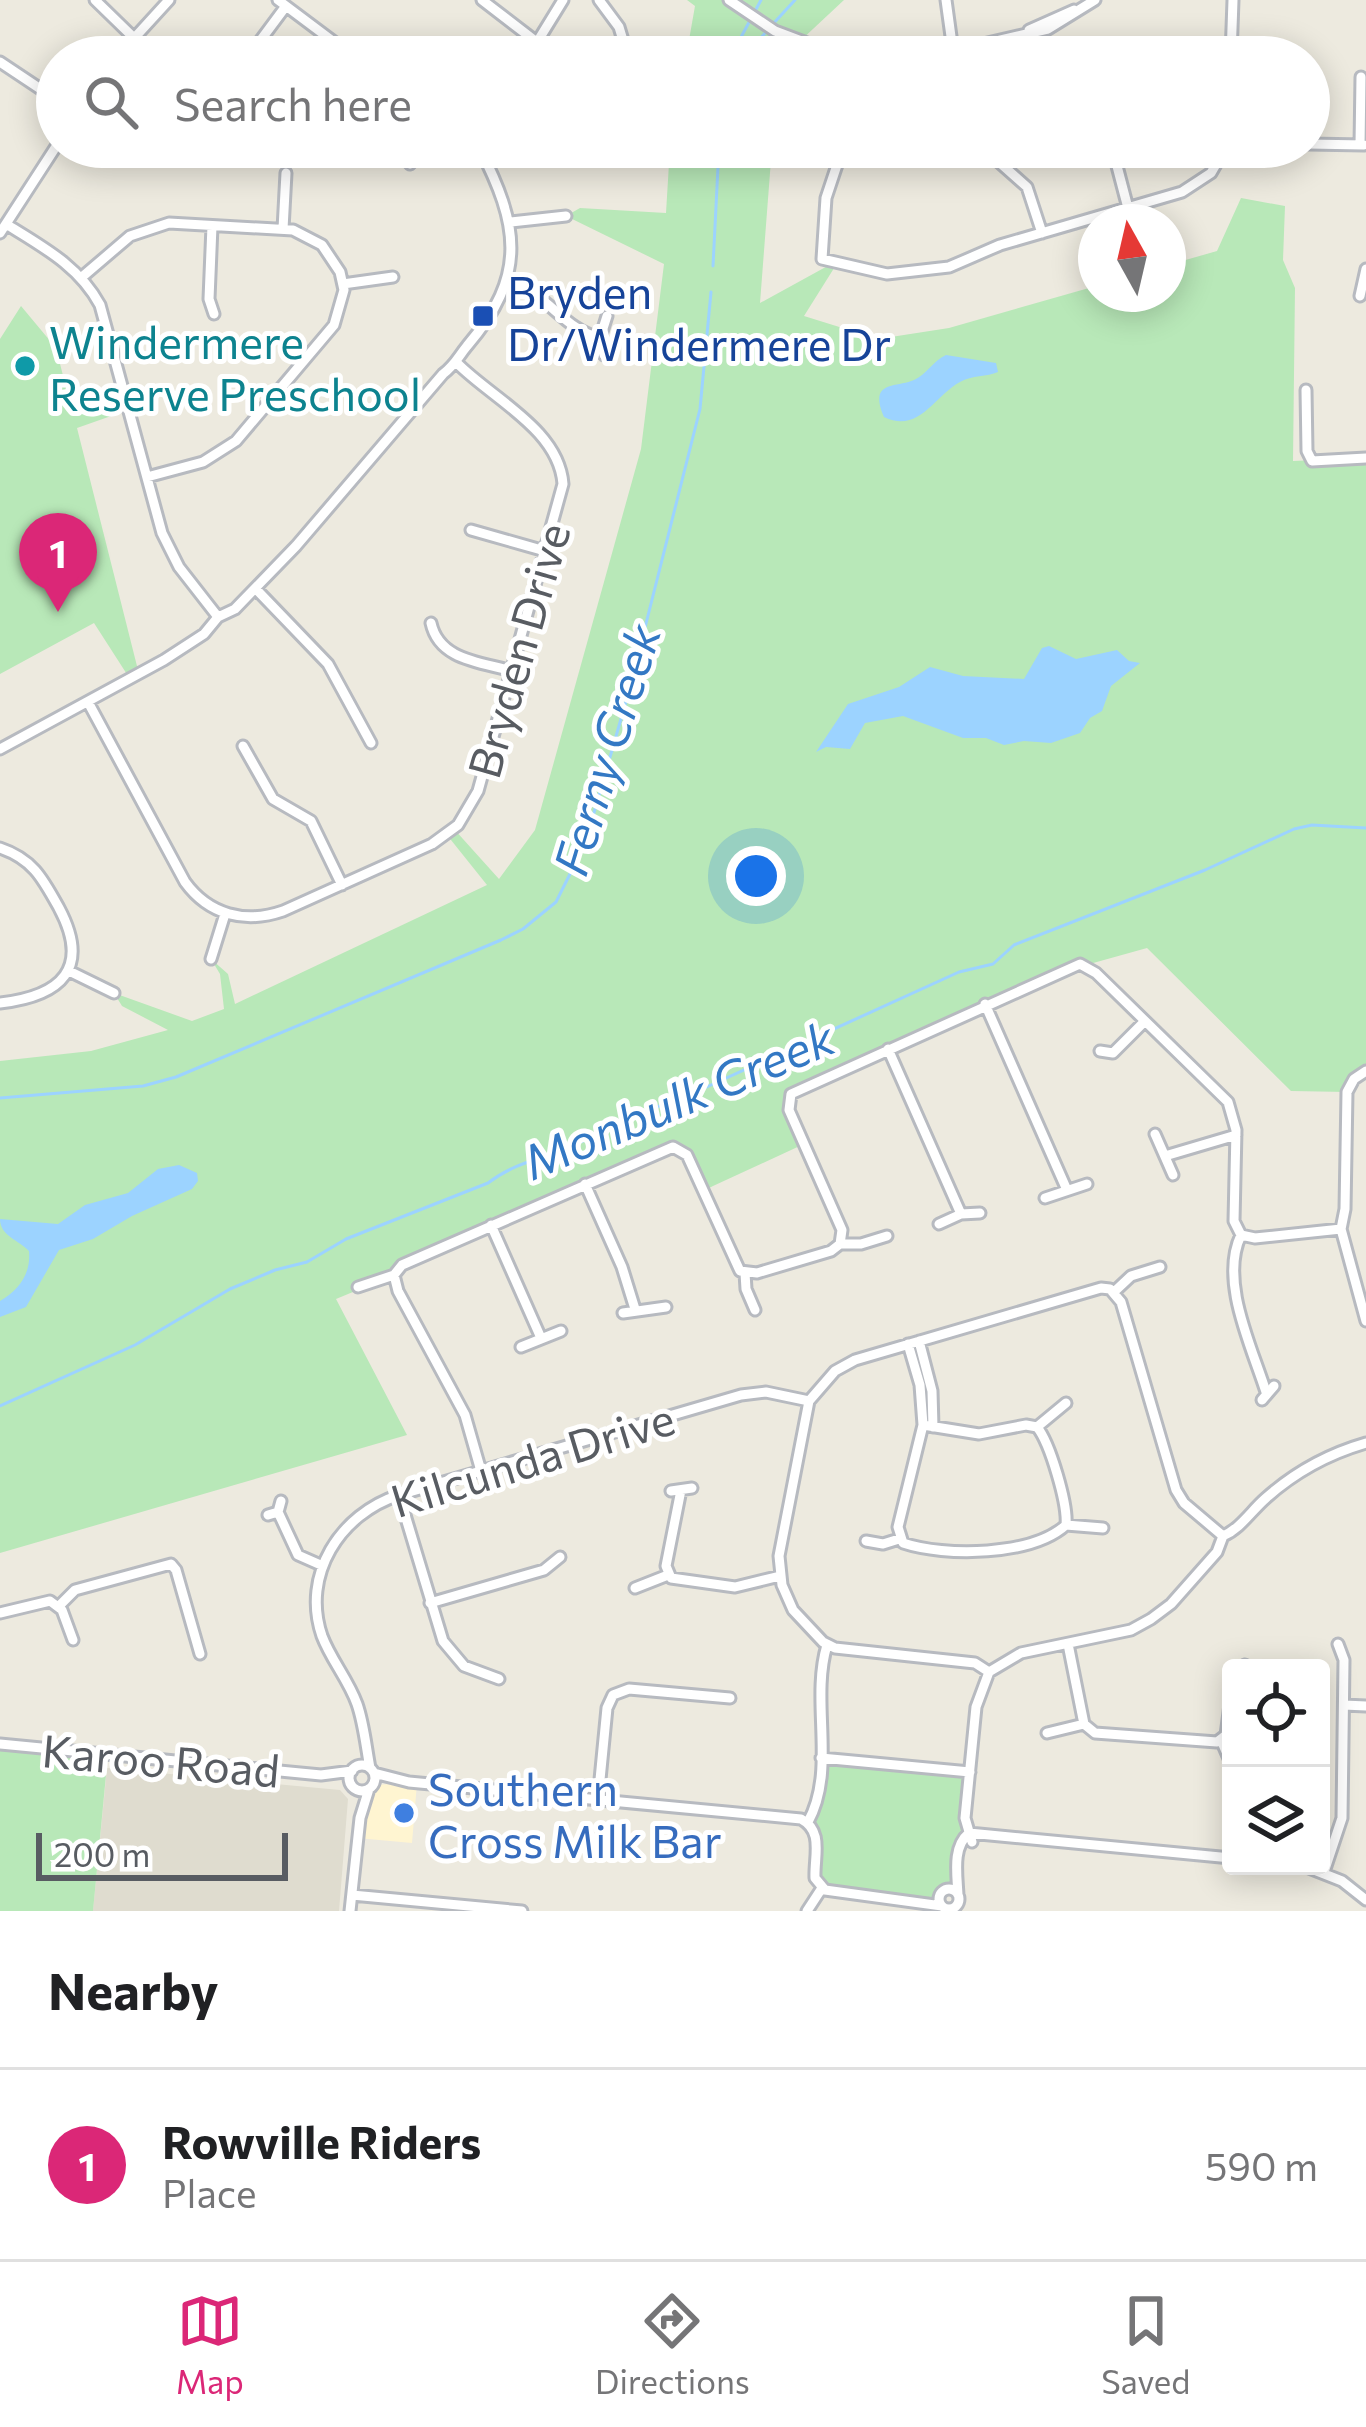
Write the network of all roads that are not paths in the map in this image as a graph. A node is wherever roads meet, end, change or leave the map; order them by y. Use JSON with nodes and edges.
{"nodes":[{"id":1,"x":95,"y":0,"type":"edge"},
{"id":2,"x":169,"y":0,"type":"edge"},
{"id":3,"x":482,"y":0,"type":"edge"},
{"id":4,"x":563,"y":0,"type":"edge"},
{"id":5,"x":599,"y":0,"type":"edge"},
{"id":6,"x":946,"y":0,"type":"edge"},
{"id":7,"x":731,"y":2,"type":"edge"},
{"id":8,"x":1091,"y":2,"type":"edge"},
{"id":9,"x":1232,"y":2,"type":"edge"},
{"id":10,"x":282,"y":3,"type":"edge"},
{"id":11,"x":133,"y":36,"type":"edge"},
{"id":12,"x":135,"y":36,"type":"edge"},
{"id":13,"x":261,"y":36,"type":"edge"},
{"id":14,"x":326,"y":36,"type":"edge"},
{"id":15,"x":529,"y":36,"type":"edge"},
{"id":16,"x":542,"y":36,"type":"edge"},
{"id":17,"x":622,"y":36,"type":"edge"},
{"id":18,"x":791,"y":36,"type":"edge"},
{"id":19,"x":951,"y":36,"type":"edge"},
{"id":20,"x":1017,"y":36,"type":"edge"},
{"id":21,"x":1231,"y":36,"type":"edge"},
{"id":22,"x":0,"y":62,"type":"edge"},
{"id":23,"x":1361,"y":76,"type":"dead end"},
{"id":24,"x":36,"y":86,"type":"edge"},
{"id":25,"x":1330,"y":144,"type":"edge"},
{"id":26,"x":1363,"y":145,"type":"edge"},
{"id":27,"x":42,"y":168,"type":"edge"},
{"id":28,"x":490,"y":168,"type":"edge"},
{"id":29,"x":835,"y":168,"type":"edge"},
{"id":30,"x":1006,"y":168,"type":"edge"},
{"id":31,"x":1117,"y":168,"type":"edge"},
{"id":32,"x":1214,"y":168,"type":"edge"},
{"id":33,"x":286,"y":173,"type":"dead end"},
{"id":34,"x":1126,"y":204,"type":"edge"},
{"id":35,"x":1140,"y":204,"type":"edge"},
{"id":36,"x":566,"y":216,"type":"dead end"},
{"id":37,"x":511,"y":222,"type":"junction"},
{"id":38,"x":1078,"y":222,"type":"edge"},
{"id":39,"x":212,"y":226,"type":"junction"},
{"id":40,"x":3,"y":228,"type":"edge"},
{"id":41,"x":283,"y":229,"type":"junction"},
{"id":42,"x":1042,"y":233,"type":"junction"},
{"id":43,"x":1366,"y":269,"type":"edge"},
{"id":44,"x":82,"y":277,"type":"junction"},
{"id":45,"x":393,"y":277,"type":"dead end"},
{"id":46,"x":507,"y":280,"type":"junction"},
{"id":47,"x":343,"y":284,"type":"junction"},
{"id":48,"x":1360,"y":296,"type":"dead end"},
{"id":49,"x":214,"y":314,"type":"dead end"},
{"id":50,"x":607,"y":316,"type":"dead end"},
{"id":51,"x":600,"y":338,"type":"junction"},
{"id":52,"x":604,"y":356,"type":"dead end"},
{"id":53,"x":458,"y":364,"type":"junction"},
{"id":54,"x":1306,"y":390,"type":"dead end"},
{"id":55,"x":1366,"y":458,"type":"edge"},
{"id":56,"x":147,"y":477,"type":"junction"},
{"id":57,"x":471,"y":530,"type":"dead end"},
{"id":58,"x":545,"y":550,"type":"junction"},
{"id":59,"x":256,"y":590,"type":"junction"},
{"id":60,"x":218,"y":617,"type":"junction"},
{"id":61,"x":431,"y":623,"type":"dead end"},
{"id":62,"x":512,"y":670,"type":"junction"},
{"id":63,"x":88,"y":702,"type":"junction"},
{"id":64,"x":371,"y":743,"type":"dead end"},
{"id":65,"x":243,"y":746,"type":"dead end"},
{"id":66,"x":0,"y":748,"type":"edge"},
{"id":67,"x":0,"y":848,"type":"edge"},
{"id":68,"x":342,"y":885,"type":"junction"},
{"id":69,"x":226,"y":914,"type":"junction"},
{"id":70,"x":211,"y":959,"type":"dead end"},
{"id":71,"x":69,"y":971,"type":"junction"},
{"id":72,"x":114,"y":993,"type":"dead end"},
{"id":73,"x":0,"y":1003,"type":"edge"},
{"id":74,"x":985,"y":1004,"type":"junction"},
{"id":75,"x":1145,"y":1022,"type":"junction"},
{"id":76,"x":887,"y":1049,"type":"junction"},
{"id":77,"x":1100,"y":1051,"type":"dead end"},
{"id":78,"x":1365,"y":1072,"type":"edge"},
{"id":79,"x":1155,"y":1134,"type":"dead end"},
{"id":80,"x":1236,"y":1135,"type":"junction"},
{"id":81,"x":1165,"y":1156,"type":"junction"},
{"id":82,"x":1174,"y":1175,"type":"dead end"},
{"id":83,"x":585,"y":1184,"type":"junction"},
{"id":84,"x":1087,"y":1184,"type":"dead end"},
{"id":85,"x":1067,"y":1190,"type":"junction"},
{"id":86,"x":1045,"y":1198,"type":"dead end"},
{"id":87,"x":980,"y":1213,"type":"dead end"},
{"id":88,"x":961,"y":1214,"type":"junction"},
{"id":89,"x":939,"y":1224,"type":"dead end"},
{"id":90,"x":491,"y":1226,"type":"junction"},
{"id":91,"x":1341,"y":1229,"type":"junction"},
{"id":92,"x":1240,"y":1235,"type":"junction"},
{"id":93,"x":887,"y":1236,"type":"dead end"},
{"id":94,"x":841,"y":1244,"type":"junction"},
{"id":95,"x":1160,"y":1267,"type":"dead end"},
{"id":96,"x":745,"y":1273,"type":"junction"},
{"id":97,"x":394,"y":1275,"type":"junction"},
{"id":98,"x":358,"y":1287,"type":"dead end"},
{"id":99,"x":1115,"y":1291,"type":"junction"},
{"id":100,"x":666,"y":1306,"type":"dead end"},
{"id":101,"x":635,"y":1309,"type":"junction"},
{"id":102,"x":755,"y":1310,"type":"dead end"},
{"id":103,"x":623,"y":1313,"type":"dead end"},
{"id":104,"x":1366,"y":1321,"type":"edge"},
{"id":105,"x":561,"y":1331,"type":"dead end"},
{"id":106,"x":541,"y":1338,"type":"junction"},
{"id":107,"x":914,"y":1343,"type":"junction"},
{"id":108,"x":521,"y":1347,"type":"dead end"},
{"id":109,"x":1267,"y":1393,"type":"dead end"},
{"id":110,"x":809,"y":1401,"type":"junction"},
{"id":111,"x":1066,"y":1403,"type":"dead end"},
{"id":112,"x":928,"y":1426,"type":"junction"},
{"id":113,"x":1037,"y":1427,"type":"junction"},
{"id":114,"x":1366,"y":1443,"type":"edge"},
{"id":115,"x":481,"y":1471,"type":"junction"},
{"id":116,"x":682,"y":1490,"type":"dead end"},
{"id":117,"x":399,"y":1495,"type":"junction"},
{"id":118,"x":276,"y":1509,"type":"dead end"},
{"id":119,"x":1066,"y":1525,"type":"junction"},
{"id":120,"x":1103,"y":1528,"type":"dead end"},
{"id":121,"x":1223,"y":1535,"type":"junction"},
{"id":122,"x":899,"y":1539,"type":"junction"},
{"id":123,"x":866,"y":1541,"type":"dead end"},
{"id":124,"x":560,"y":1557,"type":"dead end"},
{"id":125,"x":323,"y":1565,"type":"junction"},
{"id":126,"x":668,"y":1575,"type":"junction"},
{"id":127,"x":780,"y":1576,"type":"junction"},
{"id":128,"x":635,"y":1588,"type":"dead end"},
{"id":129,"x":430,"y":1604,"type":"junction"},
{"id":130,"x":59,"y":1606,"type":"junction"},
{"id":131,"x":0,"y":1613,"type":"edge"},
{"id":132,"x":73,"y":1640,"type":"dead end"},
{"id":133,"x":1067,"y":1644,"type":"junction"},
{"id":134,"x":1338,"y":1644,"type":"dead end"},
{"id":135,"x":827,"y":1646,"type":"junction"},
{"id":136,"x":200,"y":1654,"type":"dead end"},
{"id":137,"x":988,"y":1672,"type":"junction"},
{"id":138,"x":499,"y":1679,"type":"dead end"},
{"id":139,"x":733,"y":1698,"type":"dead end"},
{"id":140,"x":1344,"y":1705,"type":"junction"},
{"id":141,"x":1366,"y":1706,"type":"edge"},
{"id":142,"x":1084,"y":1724,"type":"junction"},
{"id":143,"x":1047,"y":1733,"type":"dead end"},
{"id":144,"x":364,"y":1741,"type":"junction"},
{"id":145,"x":1221,"y":1741,"type":"edge"},
{"id":146,"x":0,"y":1744,"type":"edge"},
{"id":147,"x":821,"y":1758,"type":"junction"},
{"id":148,"x":354,"y":1769,"type":"junction"},
{"id":149,"x":970,"y":1772,"type":"junction"},
{"id":150,"x":321,"y":1775,"type":"junction"},
{"id":151,"x":372,"y":1779,"type":"junction"},
{"id":152,"x":353,"y":1786,"type":"junction"},
{"id":153,"x":598,"y":1800,"type":"junction"},
{"id":154,"x":360,"y":1818,"type":"junction"},
{"id":155,"x":808,"y":1822,"type":"junction"},
{"id":156,"x":971,"y":1838,"type":"junction"},
{"id":157,"x":1330,"y":1854,"type":"edge"},
{"id":158,"x":1222,"y":1857,"type":"edge"},
{"id":159,"x":1328,"y":1875,"type":"edge"},
{"id":160,"x":822,"y":1888,"type":"junction"},
{"id":161,"x":352,"y":1895,"type":"junction"},
{"id":162,"x":1366,"y":1900,"type":"edge"},
{"id":163,"x":350,"y":1911,"type":"edge"},
{"id":164,"x":521,"y":1911,"type":"edge"},
{"id":165,"x":807,"y":1911,"type":"edge"}],
"edges":[{"from":1,"to":11,"type":"street"},
{"from":2,"to":12,"type":"street"},
{"from":3,"to":15,"type":"street"},
{"from":4,"to":16,"type":"street"},
{"from":5,"to":17,"type":"street"},
{"from":6,"to":19,"type":"street"},
{"from":7,"to":18,"type":"street"},
{"from":8,"to":20,"type":"street"},
{"from":9,"to":21,"type":"street"},
{"from":10,"to":13,"type":"street"},
{"from":10,"to":14,"type":"street"},
{"from":22,"to":24,"type":"street"},
{"from":23,"to":26,"type":"street"},
{"from":25,"to":26,"type":"street"},
{"from":27,"to":40,"type":"street"},
{"from":28,"to":37,"type":"street"},
{"from":29,"to":42,"type":"street"},
{"from":30,"to":42,"type":"street"},
{"from":31,"to":34,"type":"street"},
{"from":32,"to":35,"type":"street"},
{"from":33,"to":41,"type":"street"},
{"from":36,"to":37,"type":"street"},
{"from":37,"to":46,"type":"street"},
{"from":38,"to":42,"type":"street"},
{"from":39,"to":41,"type":"street"},
{"from":39,"to":44,"type":"street"},
{"from":39,"to":49,"type":"street"},
{"from":40,"to":44,"type":"street"},
{"from":41,"to":47,"type":"street"},
{"from":43,"to":48,"type":"street"},
{"from":44,"to":56,"type":"street"},
{"from":45,"to":47,"type":"street"},
{"from":46,"to":51,"type":"street"},
{"from":46,"to":53,"type":"street"},
{"from":47,"to":56,"type":"street"},
{"from":50,"to":51,"type":"street"},
{"from":51,"to":52,"type":"street"},
{"from":53,"to":58,"type":"street","name":"Bryden Drive"},
{"from":53,"to":59,"type":"street"},
{"from":54,"to":55,"type":"street"},
{"from":56,"to":60,"type":"street"},
{"from":57,"to":58,"type":"street"},
{"from":58,"to":62,"type":"street","name":"Bryden Drive"},
{"from":59,"to":60,"type":"street"},
{"from":59,"to":64,"type":"street"},
{"from":60,"to":63,"type":"street"},
{"from":61,"to":62,"type":"street"},
{"from":62,"to":68,"type":"street","name":"Bryden Drive"},
{"from":63,"to":66,"type":"street"},
{"from":63,"to":69,"type":"street"},
{"from":65,"to":68,"type":"street"},
{"from":67,"to":71,"type":"street"},
{"from":68,"to":69,"type":"street","name":"Bryden Drive"},
{"from":69,"to":70,"type":"street"},
{"from":71,"to":72,"type":"street"},
{"from":71,"to":73,"type":"street"},
{"from":74,"to":75,"type":"street"},
{"from":74,"to":76,"type":"street"},
{"from":74,"to":85,"type":"street"},
{"from":75,"to":77,"type":"street"},
{"from":75,"to":80,"type":"street"},
{"from":76,"to":88,"type":"street"},
{"from":76,"to":94,"type":"street"},
{"from":78,"to":91,"type":"street"},
{"from":79,"to":81,"type":"street"},
{"from":80,"to":81,"type":"street"},
{"from":80,"to":92,"type":"street"},
{"from":81,"to":82,"type":"street"},
{"from":83,"to":90,"type":"street"},
{"from":83,"to":96,"type":"street"},
{"from":83,"to":101,"type":"street"},
{"from":84,"to":85,"type":"street"},
{"from":85,"to":86,"type":"street"},
{"from":87,"to":88,"type":"street"},
{"from":88,"to":89,"type":"street"},
{"from":90,"to":97,"type":"street"},
{"from":90,"to":106,"type":"street"},
{"from":91,"to":92,"type":"street"},
{"from":91,"to":104,"type":"street"},
{"from":92,"to":109,"type":"street"},
{"from":93,"to":94,"type":"street"},
{"from":94,"to":96,"type":"street"},
{"from":95,"to":99,"type":"street"},
{"from":96,"to":102,"type":"street"},
{"from":97,"to":98,"type":"street"},
{"from":97,"to":115,"type":"street"},
{"from":99,"to":107,"type":"street"},
{"from":99,"to":121,"type":"street"},
{"from":100,"to":101,"type":"street"},
{"from":101,"to":103,"type":"street"},
{"from":105,"to":106,"type":"street"},
{"from":106,"to":108,"type":"street"},
{"from":107,"to":110,"type":"street"},
{"from":107,"to":112,"type":"street"},
{"from":110,"to":115,"type":"street","name":"Kilcunda Drive"},
{"from":110,"to":127,"type":"street"},
{"from":111,"to":113,"type":"street"},
{"from":112,"to":113,"type":"street"},
{"from":112,"to":122,"type":"street"},
{"from":113,"to":119,"type":"street"},
{"from":114,"to":121,"type":"street"},
{"from":115,"to":117,"type":"street","name":"Kilcunda Drive"},
{"from":116,"to":126,"type":"street"},
{"from":117,"to":125,"type":"street","name":"Kilcunda Drive"},
{"from":117,"to":129,"type":"street"},
{"from":118,"to":125,"type":"street"},
{"from":119,"to":120,"type":"street"},
{"from":119,"to":122,"type":"street"},
{"from":121,"to":133,"type":"street"},
{"from":122,"to":123,"type":"street"},
{"from":124,"to":129,"type":"street"},
{"from":125,"to":144,"type":"street"},
{"from":126,"to":127,"type":"street"},
{"from":126,"to":128,"type":"street"},
{"from":127,"to":135,"type":"street"},
{"from":129,"to":138,"type":"street"},
{"from":130,"to":131,"type":"street"},
{"from":130,"to":132,"type":"street"},
{"from":130,"to":136,"type":"street"},
{"from":133,"to":137,"type":"street"},
{"from":133,"to":142,"type":"street"},
{"from":134,"to":140,"type":"street"},
{"from":135,"to":137,"type":"street"},
{"from":135,"to":147,"type":"street"},
{"from":137,"to":149,"type":"street"},
{"from":139,"to":153,"type":"street"},
{"from":140,"to":141,"type":"street"},
{"from":140,"to":157,"type":"street"},
{"from":142,"to":143,"type":"street"},
{"from":142,"to":145,"type":"street"},
{"from":144,"to":148,"type":"street"},
{"from":144,"to":151,"type":"street"},
{"from":146,"to":150,"type":"street","name":"Karoo Road"},
{"from":147,"to":149,"type":"street"},
{"from":147,"to":155,"type":"street"},
{"from":148,"to":150,"type":"street","name":"Karoo Road"},
{"from":148,"to":151,"type":"street","name":"Karoo Road"},
{"from":148,"to":152,"type":"street"},
{"from":149,"to":156,"type":"street"},
{"from":150,"to":152,"type":"street","name":"Karoo Road"},
{"from":151,"to":152,"type":"street","name":"Karoo Road"},
{"from":151,"to":153,"type":"street"},
{"from":151,"to":154,"type":"street"},
{"from":152,"to":154,"type":"street"},
{"from":153,"to":155,"type":"street"},
{"from":154,"to":161,"type":"street"},
{"from":155,"to":160,"type":"street"},
{"from":156,"to":158,"type":"street"},
{"from":156,"to":160,"type":"street"},
{"from":159,"to":162,"type":"street"},
{"from":160,"to":165,"type":"street"},
{"from":161,"to":163,"type":"street"},
{"from":161,"to":164,"type":"street"}]}
